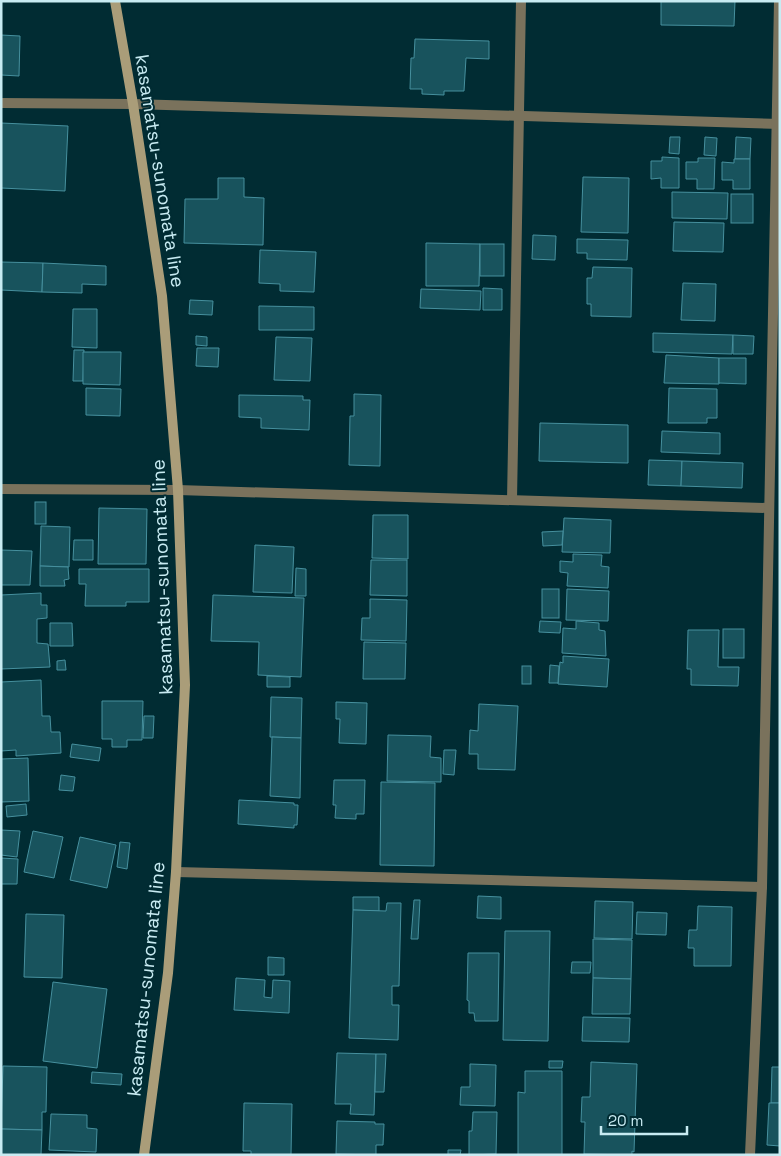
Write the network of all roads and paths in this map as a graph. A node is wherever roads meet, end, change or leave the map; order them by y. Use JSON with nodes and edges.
{"nodes":[{"id":1,"x":114,"y":1,"type":"edge"},
{"id":2,"x":521,"y":1,"type":"edge"},
{"id":3,"x":779,"y":1,"type":"edge"},
{"id":4,"x":1,"y":103,"type":"edge"},
{"id":5,"x":133,"y":104,"type":"junction"},
{"id":6,"x":518,"y":116,"type":"junction"},
{"id":7,"x":778,"y":124,"type":"edge"},
{"id":8,"x":1,"y":490,"type":"edge"},
{"id":9,"x":178,"y":490,"type":"junction"},
{"id":10,"x":512,"y":500,"type":"junction"},
{"id":11,"x":768,"y":508,"type":"junction"},
{"id":12,"x":176,"y":872,"type":"junction"},
{"id":13,"x":762,"y":887,"type":"junction"},
{"id":14,"x":144,"y":1155,"type":"edge"},
{"id":15,"x":750,"y":1155,"type":"edge"}],
"edges":[{"from":1,"to":5,"type":"main road","name":"kasamatsu-sunomata line"},
{"from":2,"to":6,"type":"street"},
{"from":3,"to":7,"type":"street"},
{"from":4,"to":5,"type":"street"},
{"from":5,"to":6,"type":"street"},
{"from":5,"to":9,"type":"main road","name":"kasamatsu-sunomata line"},
{"from":6,"to":7,"type":"street"},
{"from":6,"to":10,"type":"street"},
{"from":7,"to":11,"type":"street"},
{"from":8,"to":9,"type":"street"},
{"from":9,"to":10,"type":"street"},
{"from":9,"to":12,"type":"main road","name":"kasamatsu-sunomata line"},
{"from":10,"to":11,"type":"street"},
{"from":11,"to":13,"type":"street"},
{"from":12,"to":13,"type":"street"},
{"from":12,"to":14,"type":"main road","name":"kasamatsu-sunomata line"},
{"from":13,"to":15,"type":"street"}]}
